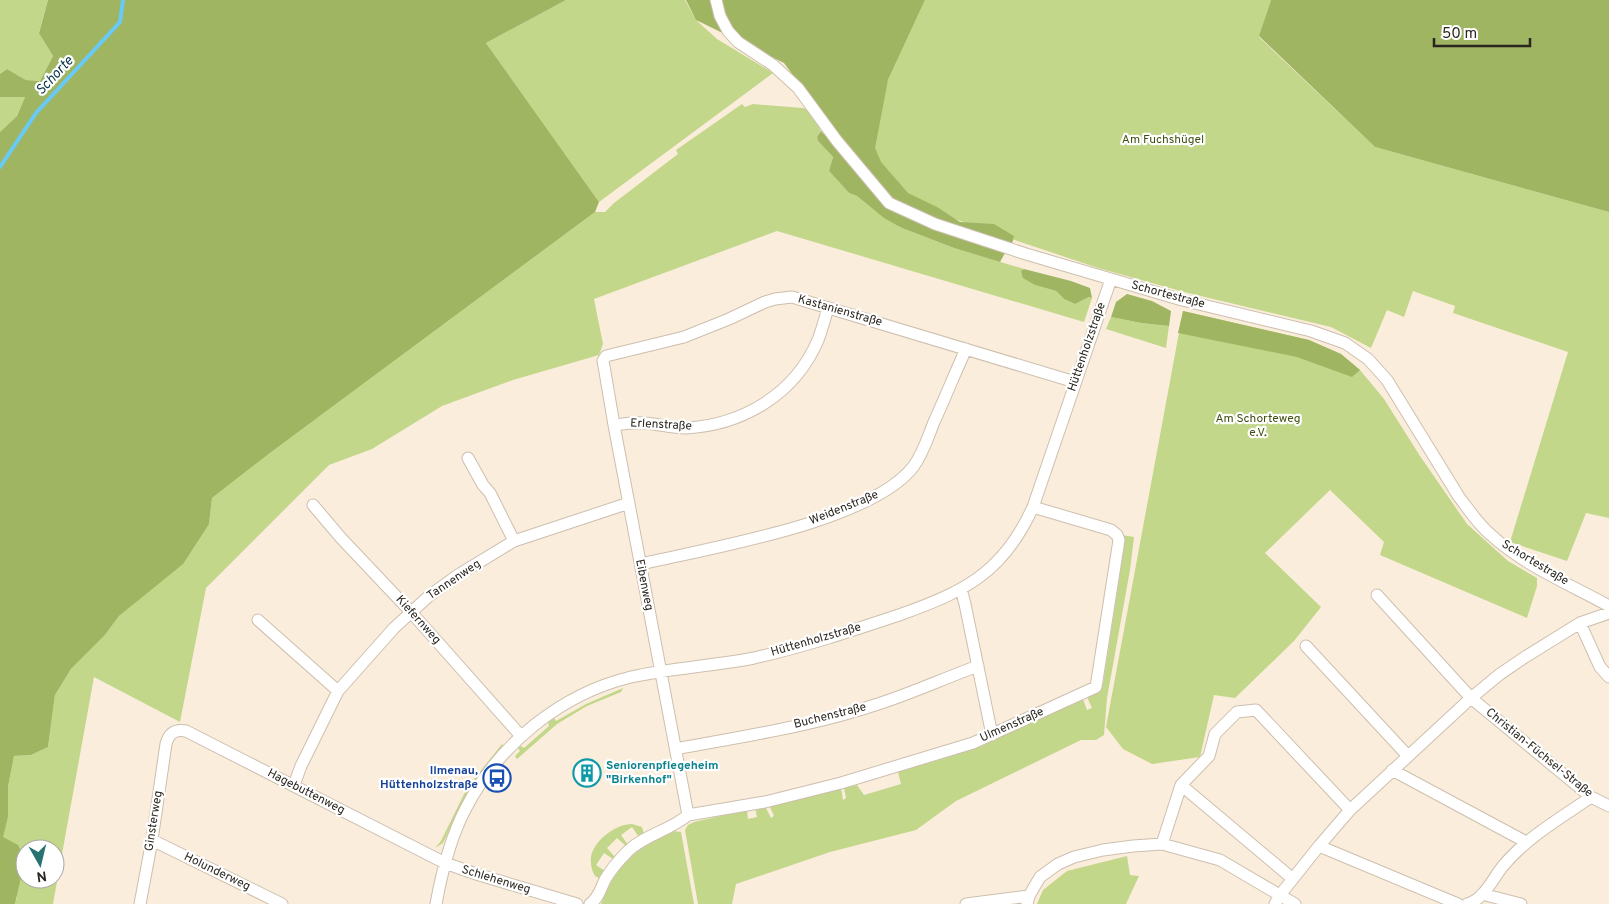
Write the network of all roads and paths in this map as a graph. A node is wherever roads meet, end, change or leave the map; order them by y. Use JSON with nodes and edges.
{"nodes":[{"id":1,"x":716,"y":0,"type":"edge"},
{"id":2,"x":1111,"y":279,"type":"junction"},
{"id":3,"x":828,"y":308,"type":"junction"},
{"id":4,"x":966,"y":349,"type":"junction"},
{"id":5,"x":606,"y":356,"type":"joint"},
{"id":6,"x":1076,"y":382,"type":"junction"},
{"id":7,"x":614,"y":425,"type":"junction"},
{"id":8,"x":468,"y":458,"type":"dead end"},
{"id":9,"x":628,"y":503,"type":"junction"},
{"id":10,"x":313,"y":504,"type":"dead end"},
{"id":11,"x":1033,"y":507,"type":"junction"},
{"id":12,"x":514,"y":540,"type":"junction"},
{"id":13,"x":640,"y":564,"type":"junction"},
{"id":14,"x":961,"y":589,"type":"junction"},
{"id":15,"x":1377,"y":595,"type":"dead end"},
{"id":16,"x":1609,"y":606,"type":"edge"},
{"id":17,"x":411,"y":612,"type":"junction"},
{"id":18,"x":1609,"y":613,"type":"edge"},
{"id":19,"x":258,"y":620,"type":"dead end"},
{"id":20,"x":1580,"y":623,"type":"junction"},
{"id":21,"x":1306,"y":646,"type":"dead end"},
{"id":22,"x":978,"y":666,"type":"junction"},
{"id":23,"x":662,"y":672,"type":"junction"},
{"id":24,"x":1609,"y":677,"type":"edge"},
{"id":25,"x":338,"y":691,"type":"junction"},
{"id":26,"x":1471,"y":698,"type":"junction"},
{"id":27,"x":992,"y":735,"type":"junction"},
{"id":28,"x":521,"y":736,"type":"junction"},
{"id":29,"x":168,"y":738,"type":"joint"},
{"id":30,"x":676,"y":749,"type":"junction"},
{"id":31,"x":1408,"y":756,"type":"junction"},
{"id":32,"x":1392,"y":770,"type":"junction"},
{"id":33,"x":294,"y":785,"type":"junction"},
{"id":34,"x":1181,"y":785,"type":"junction"},
{"id":35,"x":1591,"y":796,"type":"junction"},
{"id":36,"x":1609,"y":806,"type":"edge"},
{"id":37,"x":1350,"y":810,"type":"junction"},
{"id":38,"x":688,"y":815,"type":"junction"},
{"id":39,"x":152,"y":840,"type":"junction"},
{"id":40,"x":1526,"y":842,"type":"junction"},
{"id":41,"x":1162,"y":844,"type":"junction"},
{"id":42,"x":1319,"y":846,"type":"junction"},
{"id":43,"x":445,"y":863,"type":"junction"},
{"id":44,"x":1294,"y":879,"type":"junction"},
{"id":45,"x":1028,"y":900,"type":"edge"},
{"id":46,"x":1278,"y":900,"type":"edge"},
{"id":47,"x":1474,"y":901,"type":"edge"},
{"id":48,"x":140,"y":904,"type":"edge"},
{"id":49,"x":282,"y":904,"type":"edge"},
{"id":50,"x":436,"y":904,"type":"edge"},
{"id":51,"x":577,"y":904,"type":"edge"},
{"id":52,"x":590,"y":904,"type":"edge"},
{"id":53,"x":966,"y":904,"type":"edge"},
{"id":54,"x":1295,"y":904,"type":"edge"},
{"id":55,"x":1458,"y":904,"type":"edge"},
{"id":56,"x":1521,"y":904,"type":"edge"}],
"edges":[{"from":1,"to":2,"type":"street","name":"Schortestraße"},
{"from":2,"to":6,"type":"street","name":"Hüttenholzstraße"},
{"from":2,"to":16,"type":"street","name":"Schortestraße"},
{"from":3,"to":4,"type":"street","name":"Kastanienstraße"},
{"from":3,"to":5,"type":"street","name":"Kastanienstraße"},
{"from":3,"to":7,"type":"street","name":"Erlenstraße"},
{"from":4,"to":6,"type":"street","name":"Kastanienstraße"},
{"from":4,"to":13,"type":"street","name":"Weidenstraße"},
{"from":5,"to":7,"type":"street","name":"Eibenweg"},
{"from":6,"to":11,"type":"street","name":"Hüttenholzstraße"},
{"from":7,"to":9,"type":"street","name":"Eibenweg"},
{"from":8,"to":12,"type":"street"},
{"from":9,"to":12,"type":"street","name":"Tannenweg"},
{"from":9,"to":13,"type":"street","name":"Eibenweg"},
{"from":10,"to":17,"type":"street","name":"Kiefernweg"},
{"from":11,"to":14,"type":"street","name":"Hüttenholzstraße"},
{"from":11,"to":27,"type":"street","name":"Ulmenstraße"},
{"from":12,"to":17,"type":"street","name":"Tannenweg"},
{"from":13,"to":23,"type":"street","name":"Eibenweg"},
{"from":14,"to":22,"type":"street"},
{"from":14,"to":23,"type":"street","name":"Hüttenholzstraße"},
{"from":15,"to":26,"type":"street","name":"Christian-Füchsel-Straße"},
{"from":17,"to":25,"type":"street","name":"Tannenweg"},
{"from":17,"to":28,"type":"street","name":"Kiefernweg"},
{"from":18,"to":20,"type":"street"},
{"from":19,"to":25,"type":"street"},
{"from":20,"to":24,"type":"street"},
{"from":20,"to":26,"type":"street"},
{"from":21,"to":31,"type":"street"},
{"from":22,"to":27,"type":"street"},
{"from":22,"to":30,"type":"street","name":"Buchenstraße"},
{"from":23,"to":28,"type":"street","name":"Hüttenholzstraße"},
{"from":23,"to":30,"type":"street","name":"Eibenweg"},
{"from":25,"to":33,"type":"street","name":"Tannenweg"},
{"from":26,"to":31,"type":"street"},
{"from":26,"to":35,"type":"street","name":"Christian-Füchsel-Straße"},
{"from":27,"to":38,"type":"street","name":"Ulmenstraße"},
{"from":28,"to":43,"type":"street","name":"Hüttenholzstraße"},
{"from":29,"to":33,"type":"street","name":"Hagebuttenweg"},
{"from":29,"to":39,"type":"street","name":"Ginsterweg"},
{"from":30,"to":38,"type":"street","name":"Eibenweg"},
{"from":31,"to":32,"type":"street"},
{"from":32,"to":37,"type":"street"},
{"from":32,"to":40,"type":"street"},
{"from":33,"to":43,"type":"street","name":"Hagebuttenweg"},
{"from":34,"to":37,"type":"street"},
{"from":34,"to":41,"type":"street"},
{"from":34,"to":44,"type":"street"},
{"from":35,"to":36,"type":"street","name":"Christian-Füchsel-Straße"},
{"from":35,"to":40,"type":"street"},
{"from":37,"to":42,"type":"street"},
{"from":38,"to":52,"type":"street"},
{"from":39,"to":48,"type":"street","name":"Ginsterweg"},
{"from":39,"to":49,"type":"street","name":"Holunderweg"},
{"from":40,"to":47,"type":"street"},
{"from":41,"to":45,"type":"street"},
{"from":41,"to":46,"type":"street"},
{"from":42,"to":44,"type":"street"},
{"from":42,"to":55,"type":"street"},
{"from":43,"to":50,"type":"street","name":"Hüttenholzstraße"},
{"from":43,"to":51,"type":"street","name":"Schlehenweg"},
{"from":44,"to":46,"type":"street"},
{"from":45,"to":53,"type":"street"},
{"from":46,"to":54,"type":"street"},
{"from":47,"to":56,"type":"street"}]}
